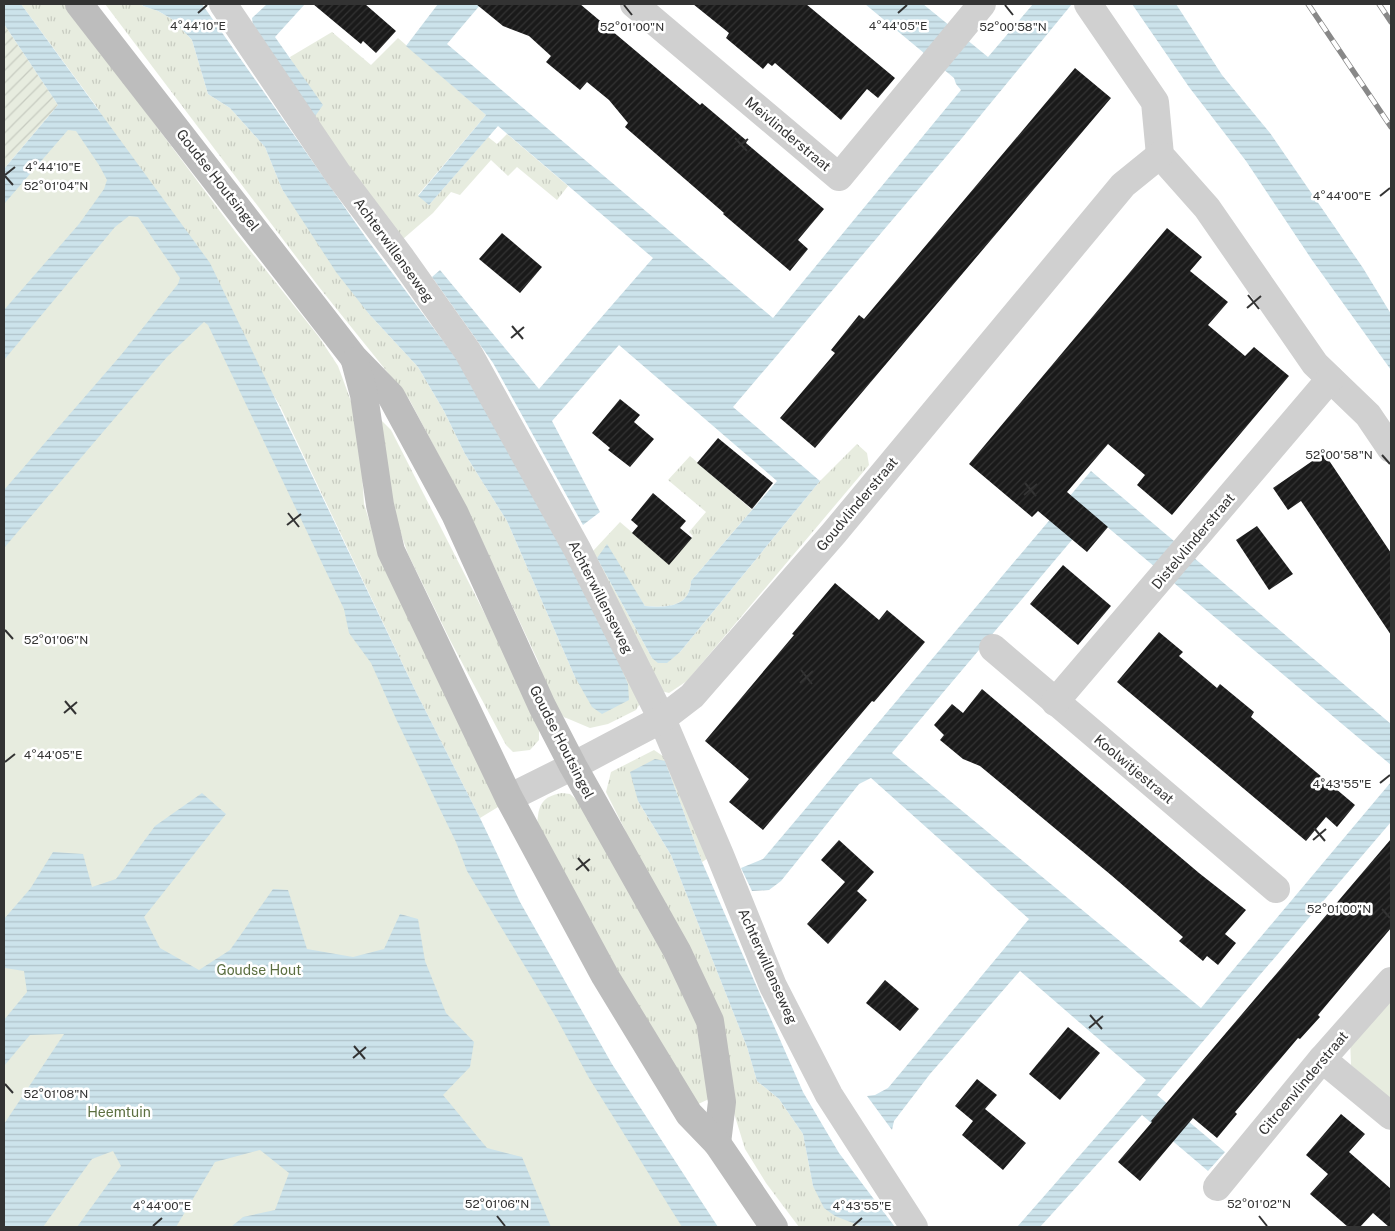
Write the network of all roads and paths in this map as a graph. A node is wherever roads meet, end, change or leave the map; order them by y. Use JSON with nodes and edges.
{"nodes":[{"id":1,"x":79,"y":4,"type":"edge"},
{"id":2,"x":223,"y":4,"type":"edge"},
{"id":3,"x":634,"y":4,"type":"edge"},
{"id":4,"x":982,"y":4,"type":"edge"},
{"id":5,"x":1088,"y":4,"type":"edge"},
{"id":6,"x":1160,"y":154,"type":"junction"},
{"id":7,"x":354,"y":358,"type":"junction"},
{"id":8,"x":1330,"y":380,"type":"junction"},
{"id":9,"x":1391,"y":449,"type":"edge"},
{"id":10,"x":993,"y":648,"type":"dead end"},
{"id":11,"x":1055,"y":702,"type":"junction"},
{"id":12,"x":662,"y":719,"type":"junction"},
{"id":13,"x":573,"y":766,"type":"junction"},
{"id":14,"x":508,"y":798,"type":"junction"},
{"id":15,"x":1276,"y":889,"type":"dead end"},
{"id":16,"x":1391,"y":981,"type":"edge"},
{"id":17,"x":1322,"y":1058,"type":"junction"},
{"id":18,"x":1391,"y":1116,"type":"edge"},
{"id":19,"x":717,"y":1143,"type":"junction"},
{"id":20,"x":1217,"y":1187,"type":"dead end"},
{"id":21,"x":774,"y":1227,"type":"edge"},
{"id":22,"x":914,"y":1227,"type":"edge"}],
"edges":[{"from":1,"to":7,"type":"main road","name":"Goudse Houtsingel"},
{"from":2,"to":12,"type":"street","name":"Achterwillenseweg"},
{"from":3,"to":4,"type":"street","name":"Meivlinderstraat"},
{"from":5,"to":6,"type":"street"},
{"from":6,"to":8,"type":"street"},
{"from":6,"to":12,"type":"street","name":"Goudvlinderstraat"},
{"from":7,"to":13,"type":"main road","name":"Goudse Houtsingel"},
{"from":7,"to":14,"type":"main road","name":"Goudse Houtsingel"},
{"from":8,"to":9,"type":"street"},
{"from":8,"to":11,"type":"street","name":"Distelvlinderstraat"},
{"from":10,"to":11,"type":"street","name":"Koolwitjestraat"},
{"from":11,"to":15,"type":"street","name":"Koolwitjestraat"},
{"from":12,"to":13,"type":"street","name":"Goudvlinderstraat"},
{"from":12,"to":22,"type":"street","name":"Achterwillenseweg"},
{"from":13,"to":14,"type":"street","name":"Goudvlinderstraat"},
{"from":13,"to":19,"type":"main road","name":"Goudse Houtsingel"},
{"from":14,"to":19,"type":"main road","name":"Goudse Houtsingel"},
{"from":16,"to":17,"type":"street","name":"Citroenvlinderstraat"},
{"from":17,"to":18,"type":"street"},
{"from":17,"to":20,"type":"street","name":"Citroenvlinderstraat"},
{"from":19,"to":21,"type":"main road","name":"Goudse Houtsingel"}]}
